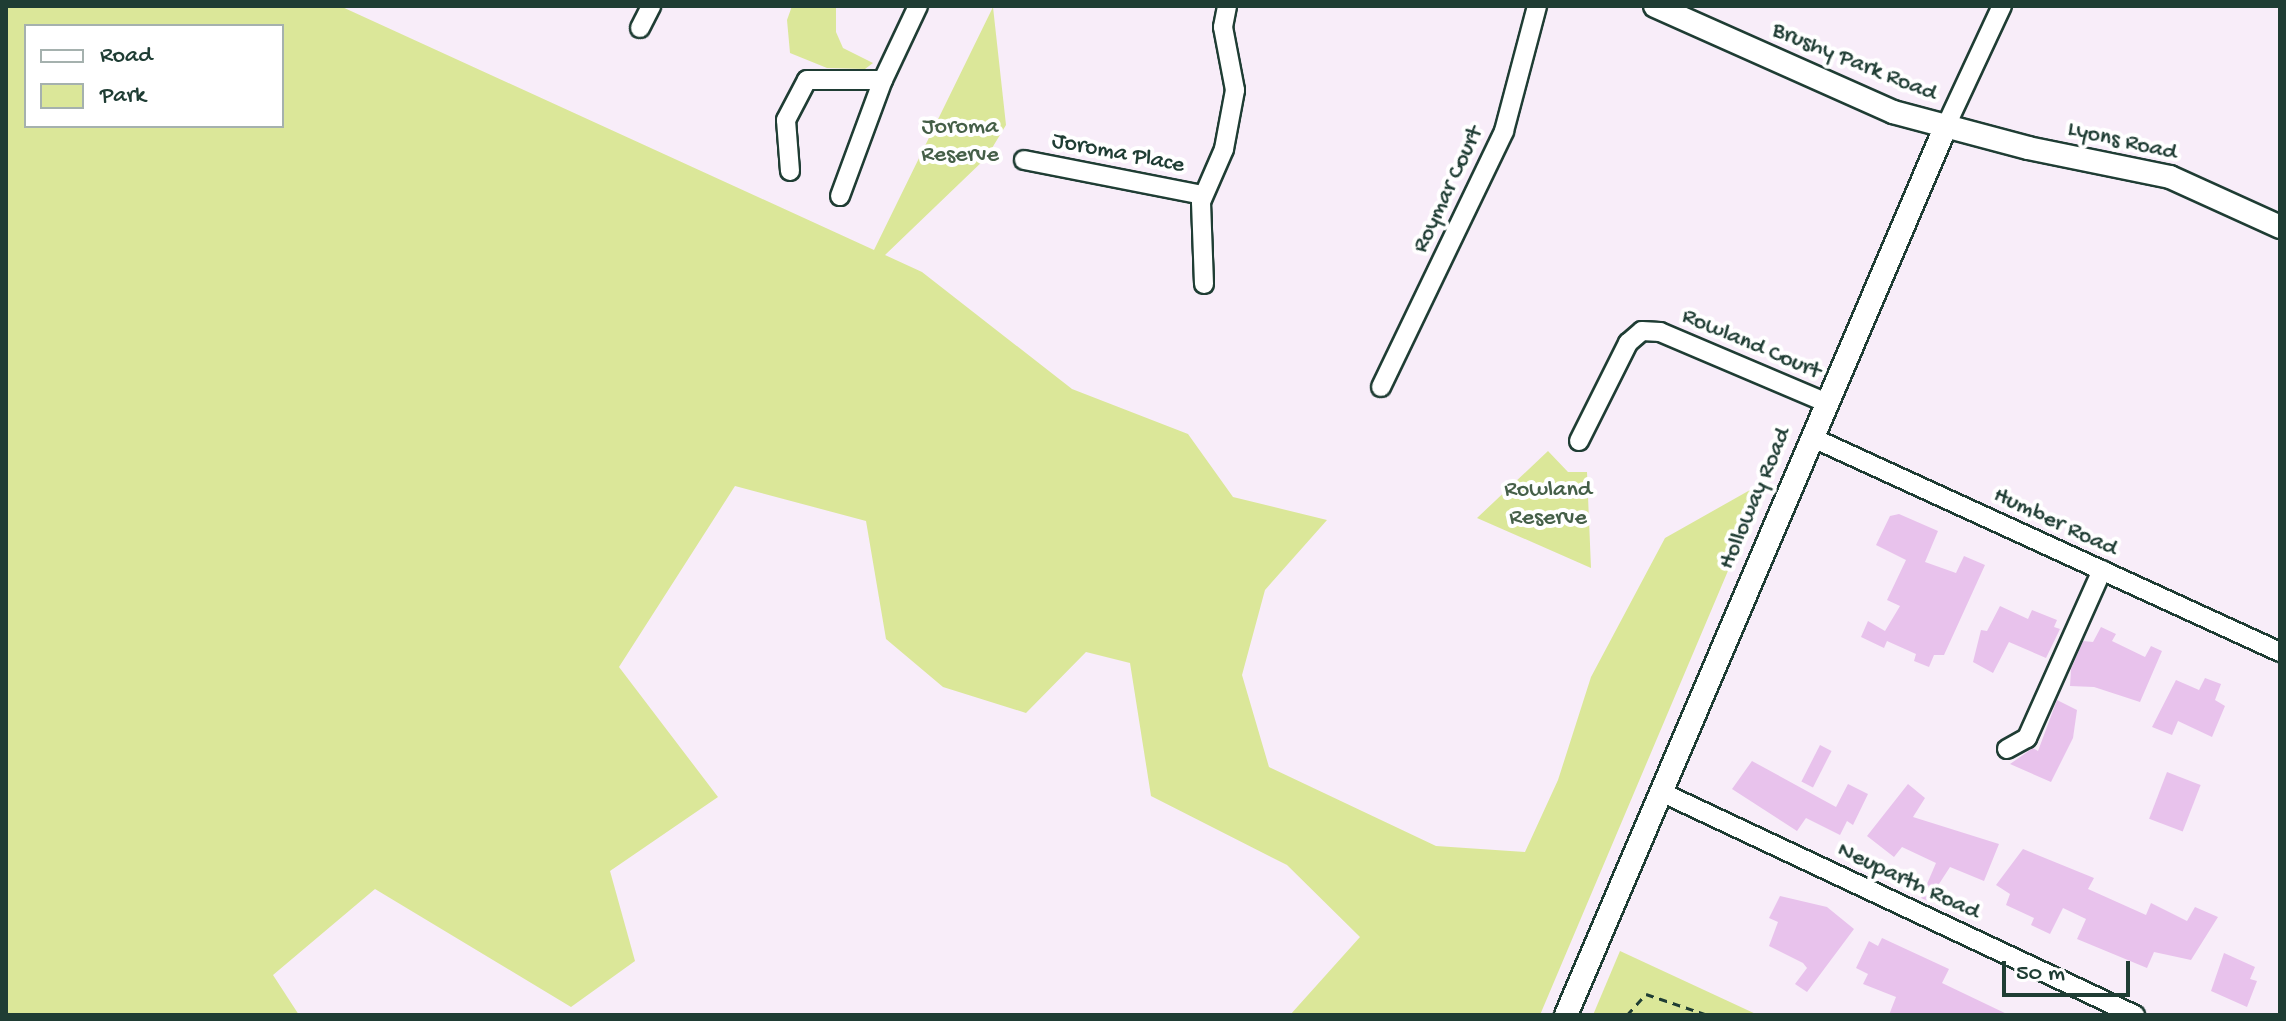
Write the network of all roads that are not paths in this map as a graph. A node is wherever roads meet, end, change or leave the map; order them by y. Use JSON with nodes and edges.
{"nodes":[{"id":1,"x":651,"y":6,"type":"edge"},
{"id":2,"x":918,"y":6,"type":"edge"},
{"id":3,"x":1227,"y":6,"type":"edge"},
{"id":4,"x":1537,"y":6,"type":"edge"},
{"id":5,"x":1655,"y":6,"type":"edge"},
{"id":6,"x":2002,"y":6,"type":"edge"},
{"id":7,"x":640,"y":28,"type":"dead end"},
{"id":8,"x":883,"y":80,"type":"junction"},
{"id":9,"x":1945,"y":128,"type":"junction"},
{"id":10,"x":1024,"y":160,"type":"dead end"},
{"id":11,"x":790,"y":171,"type":"dead end"},
{"id":12,"x":1203,"y":195,"type":"junction"},
{"id":13,"x":840,"y":196,"type":"dead end"},
{"id":14,"x":2280,"y":227,"type":"edge"},
{"id":15,"x":1204,"y":284,"type":"dead end"},
{"id":16,"x":1381,"y":387,"type":"dead end"},
{"id":17,"x":1825,"y":402,"type":"junction"},
{"id":18,"x":1811,"y":437,"type":"junction"},
{"id":19,"x":1579,"y":441,"type":"dead end"},
{"id":20,"x":2102,"y":570,"type":"junction"},
{"id":21,"x":2280,"y":652,"type":"edge"},
{"id":22,"x":2007,"y":749,"type":"dead end"},
{"id":23,"x":1661,"y":792,"type":"junction"},
{"id":24,"x":1566,"y":1015,"type":"edge"},
{"id":25,"x":2135,"y":1015,"type":"edge"}],
"edges":[{"from":1,"to":7,"type":"street"},
{"from":2,"to":8,"type":"street"},
{"from":3,"to":12,"type":"street","name":"Joroma Place"},
{"from":4,"to":16,"type":"street","name":"Roymar Court"},
{"from":5,"to":9,"type":"main road","name":"Brushy Park Road"},
{"from":6,"to":9,"type":"street","name":"Holloway Road"},
{"from":8,"to":11,"type":"street"},
{"from":8,"to":13,"type":"street"},
{"from":9,"to":14,"type":"main road","name":"Lyons Road"},
{"from":9,"to":17,"type":"main road","name":"Holloway Road"},
{"from":10,"to":12,"type":"street","name":"Joroma Place"},
{"from":12,"to":15,"type":"street","name":"Joroma Place"},
{"from":17,"to":18,"type":"main road","name":"Holloway Road"},
{"from":17,"to":19,"type":"street","name":"Rowland Court"},
{"from":18,"to":20,"type":"street","name":"Humber Road"},
{"from":18,"to":23,"type":"main road","name":"Holloway Road"},
{"from":20,"to":21,"type":"street","name":"Humber Road"},
{"from":20,"to":22,"type":"street"},
{"from":23,"to":24,"type":"main road","name":"Holloway Road"},
{"from":23,"to":25,"type":"street","name":"Neuparth Road"}]}
